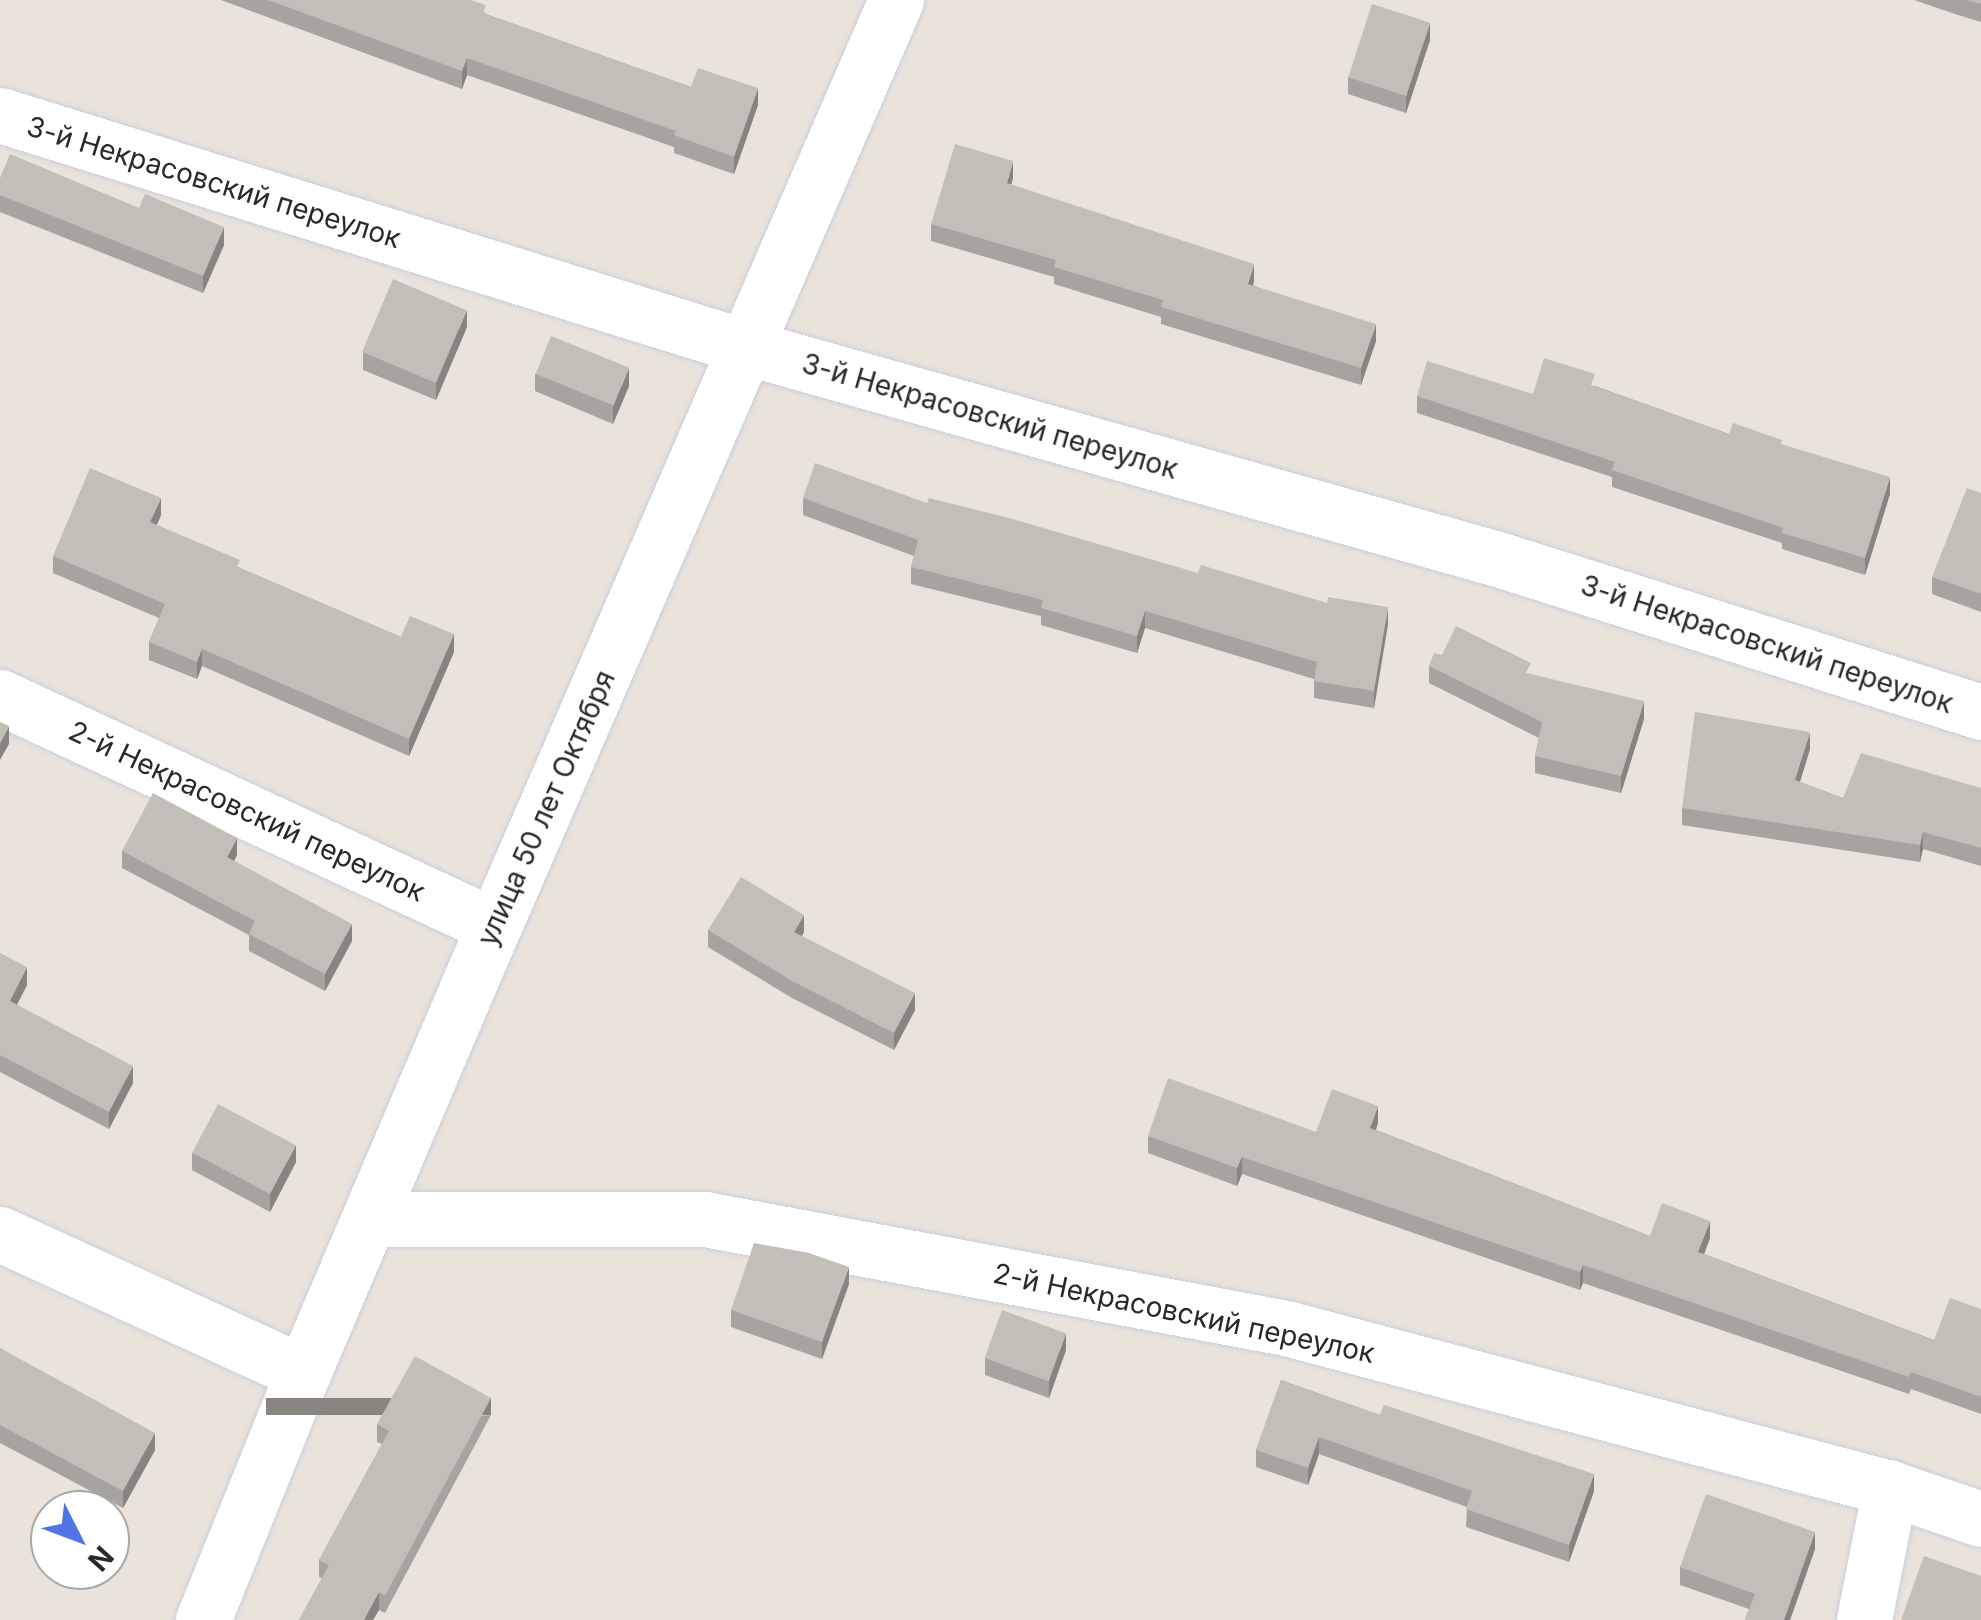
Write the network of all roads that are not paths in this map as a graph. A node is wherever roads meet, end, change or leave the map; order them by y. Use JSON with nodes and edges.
{"nodes":[{"id":1,"x":896,"y":0,"type":"edge"},
{"id":2,"x":0,"y":115,"type":"edge"},
{"id":3,"x":749,"y":348,"type":"junction"},
{"id":4,"x":0,"y":697,"type":"edge"},
{"id":5,"x":1981,"y":712,"type":"edge"},
{"id":6,"x":494,"y":926,"type":"junction"},
{"id":7,"x":370,"y":1219,"type":"junction"},
{"id":8,"x":0,"y":1234,"type":"edge"},
{"id":9,"x":303,"y":1373,"type":"junction"},
{"id":10,"x":1890,"y":1488,"type":"junction"},
{"id":11,"x":1981,"y":1519,"type":"edge"},
{"id":12,"x":203,"y":1620,"type":"edge"},
{"id":13,"x":1864,"y":1620,"type":"edge"}],
"edges":[{"from":1,"to":3,"type":"street","name":"улица 50 лет Октября"},
{"from":2,"to":3,"type":"street","name":"3-й Некрасовский переулок"},
{"from":3,"to":5,"type":"street","name":"3-й Некрасовский переулок"},
{"from":3,"to":6,"type":"street","name":"улица 50 лет Октября"},
{"from":4,"to":6,"type":"street","name":"2-й Некрасовский переулок"},
{"from":6,"to":7,"type":"street","name":"улица 50 лет Октября"},
{"from":7,"to":9,"type":"street","name":"улица 50 лет Октября"},
{"from":7,"to":10,"type":"street","name":"2-й Некрасовский переулок"},
{"from":8,"to":9,"type":"street"},
{"from":9,"to":12,"type":"street","name":"улица 50 лет Октября"},
{"from":10,"to":11,"type":"street","name":"2-й Некрасовский переулок"},
{"from":10,"to":13,"type":"street"}]}
